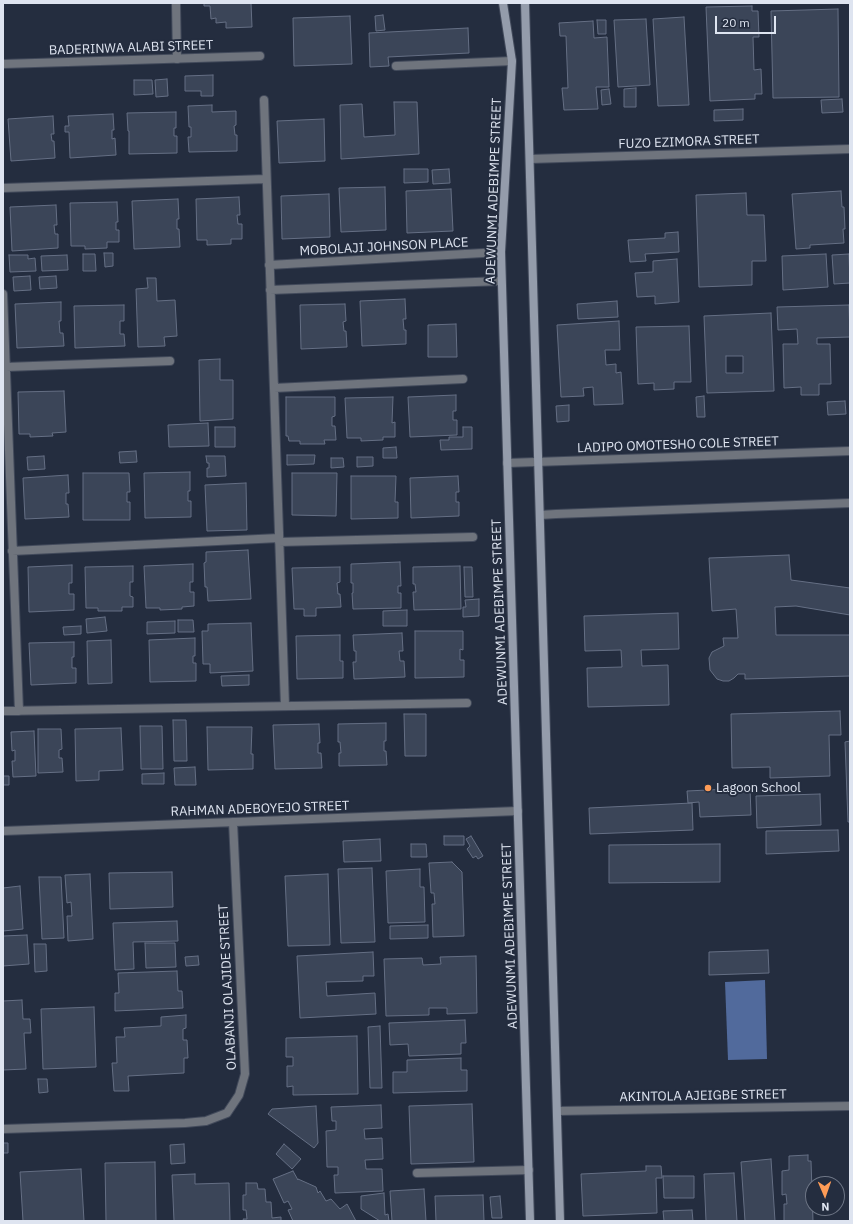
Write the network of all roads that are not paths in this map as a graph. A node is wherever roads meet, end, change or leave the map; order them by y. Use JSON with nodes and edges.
{"nodes":[{"id":1,"x":176,"y":3,"type":"edge"},
{"id":2,"x":503,"y":3,"type":"edge"},
{"id":3,"x":525,"y":3,"type":"edge"},
{"id":4,"x":260,"y":56,"type":"dead end"},
{"id":5,"x":177,"y":59,"type":"junction"},
{"id":6,"x":512,"y":61,"type":"junction"},
{"id":7,"x":3,"y":64,"type":"edge"},
{"id":8,"x":396,"y":66,"type":"dead end"},
{"id":9,"x":264,"y":100,"type":"dead end"},
{"id":10,"x":850,"y":150,"type":"edge"},
{"id":11,"x":530,"y":159,"type":"junction"},
{"id":12,"x":266,"y":179,"type":"junction"},
{"id":13,"x":3,"y":188,"type":"edge"},
{"id":14,"x":501,"y":252,"type":"junction"},
{"id":15,"x":269,"y":266,"type":"junction"},
{"id":16,"x":502,"y":281,"type":"junction"},
{"id":17,"x":270,"y":290,"type":"junction"},
{"id":18,"x":3,"y":294,"type":"edge"},
{"id":19,"x":170,"y":361,"type":"dead end"},
{"id":20,"x":6,"y":367,"type":"junction"},
{"id":21,"x":463,"y":379,"type":"dead end"},
{"id":22,"x":274,"y":388,"type":"junction"},
{"id":23,"x":850,"y":451,"type":"edge"},
{"id":24,"x":538,"y":461,"type":"junction"},
{"id":25,"x":508,"y":463,"type":"junction"},
{"id":26,"x":850,"y":503,"type":"edge"},
{"id":27,"x":540,"y":516,"type":"junction"},
{"id":28,"x":473,"y":537,"type":"dead end"},
{"id":29,"x":279,"y":540,"type":"junction"},
{"id":30,"x":12,"y":551,"type":"junction"},
{"id":31,"x":467,"y":703,"type":"dead end"},
{"id":32,"x":285,"y":706,"type":"junction"},
{"id":33,"x":19,"y":710,"type":"junction"},
{"id":34,"x":3,"y":711,"type":"edge"},
{"id":35,"x":518,"y":811,"type":"junction"},
{"id":36,"x":233,"y":822,"type":"junction"},
{"id":37,"x":3,"y":831,"type":"edge"},
{"id":38,"x":850,"y":1106,"type":"edge"},
{"id":39,"x":557,"y":1111,"type":"junction"},
{"id":40,"x":3,"y":1129,"type":"edge"},
{"id":41,"x":529,"y":1170,"type":"junction"},
{"id":42,"x":417,"y":1173,"type":"dead end"},
{"id":43,"x":530,"y":1221,"type":"edge"},
{"id":44,"x":560,"y":1221,"type":"edge"}],
"edges":[{"from":1,"to":5,"type":"street"},
{"from":2,"to":6,"type":"main road","name":"ADEWUNMI ADEBIMPE STREET"},
{"from":3,"to":11,"type":"main road"},
{"from":4,"to":5,"type":"street","name":"BADERINWA ALABI STREET"},
{"from":5,"to":7,"type":"street","name":"BADERINWA ALABI STREET"},
{"from":6,"to":8,"type":"street"},
{"from":6,"to":14,"type":"main road","name":"ADEWUNMI ADEBIMPE STREET"},
{"from":9,"to":12,"type":"street"},
{"from":10,"to":11,"type":"street","name":"FUZO EZIMORA STREET"},
{"from":11,"to":24,"type":"main road"},
{"from":12,"to":13,"type":"street"},
{"from":12,"to":15,"type":"street"},
{"from":14,"to":15,"type":"street","name":"MOBOLAJI JOHNSON PLACE"},
{"from":14,"to":16,"type":"main road","name":"ADEWUNMI ADEBIMPE STREET"},
{"from":15,"to":17,"type":"street"},
{"from":16,"to":17,"type":"street"},
{"from":16,"to":25,"type":"main road","name":"ADEWUNMI ADEBIMPE STREET"},
{"from":17,"to":22,"type":"street"},
{"from":18,"to":20,"type":"street"},
{"from":19,"to":20,"type":"street"},
{"from":20,"to":30,"type":"street"},
{"from":21,"to":22,"type":"street"},
{"from":22,"to":29,"type":"street"},
{"from":23,"to":24,"type":"street","name":"LADIPO OMOTESHO COLE STREET"},
{"from":24,"to":25,"type":"street","name":"LADIPO OMOTESHO COLE STREET"},
{"from":24,"to":27,"type":"main road"},
{"from":25,"to":35,"type":"main road","name":"ADEWUNMI ADEBIMPE STREET"},
{"from":26,"to":27,"type":"street"},
{"from":27,"to":39,"type":"main road"},
{"from":28,"to":29,"type":"street"},
{"from":29,"to":30,"type":"street"},
{"from":29,"to":32,"type":"street"},
{"from":30,"to":33,"type":"street"},
{"from":31,"to":32,"type":"street"},
{"from":32,"to":33,"type":"street"},
{"from":33,"to":34,"type":"street"},
{"from":35,"to":36,"type":"street","name":"RAHMAN ADEBOYEJO STREET"},
{"from":35,"to":41,"type":"main road","name":"ADEWUNMI ADEBIMPE STREET"},
{"from":36,"to":37,"type":"street","name":"RAHMAN ADEBOYEJO STREET"},
{"from":36,"to":40,"type":"street","name":"OLABANJI OLAJIDE STREET"},
{"from":38,"to":39,"type":"street","name":"AKINTOLA AJEIGBE STREET"},
{"from":39,"to":44,"type":"main road"},
{"from":41,"to":42,"type":"street"},
{"from":41,"to":43,"type":"main road","name":"ADEWUNMI ADEBIMPE STREET"}]}
